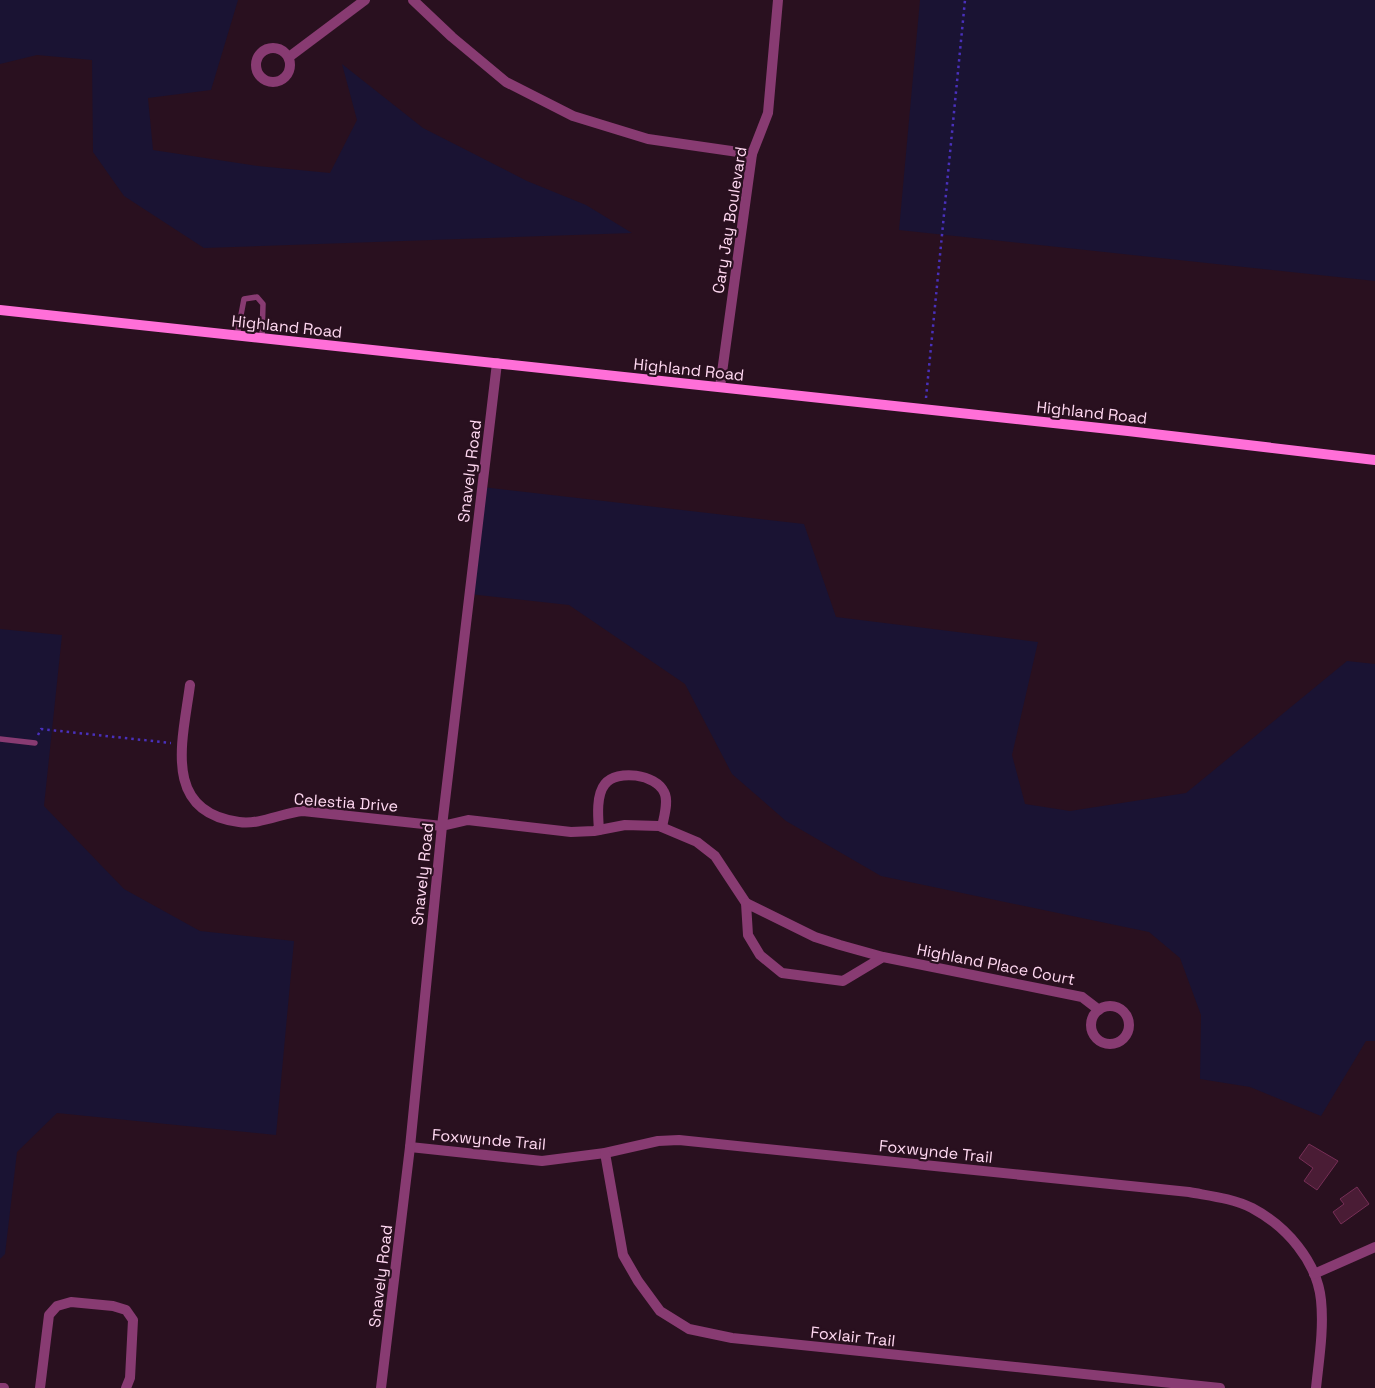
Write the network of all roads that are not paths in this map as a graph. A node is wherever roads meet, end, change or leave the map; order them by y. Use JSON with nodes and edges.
{"nodes":[{"id":1,"x":365,"y":0,"type":"edge"},
{"id":2,"x":413,"y":0,"type":"edge"},
{"id":3,"x":778,"y":0,"type":"edge"},
{"id":4,"x":289,"y":57,"type":"dead end"},
{"id":5,"x":752,"y":154,"type":"junction"},
{"id":6,"x":0,"y":310,"type":"edge"},
{"id":7,"x":237,"y":336,"type":"junction"},
{"id":8,"x":262,"y":338,"type":"junction"},
{"id":9,"x":497,"y":364,"type":"junction"},
{"id":10,"x":720,"y":387,"type":"junction"},
{"id":11,"x":1375,"y":460,"type":"edge"},
{"id":12,"x":190,"y":685,"type":"dead end"},
{"id":13,"x":0,"y":739,"type":"edge"},
{"id":14,"x":35,"y":743,"type":"road end"},
{"id":15,"x":442,"y":826,"type":"junction"},
{"id":16,"x":662,"y":827,"type":"junction"},
{"id":17,"x":599,"y":830,"type":"junction"},
{"id":18,"x":746,"y":903,"type":"junction"},
{"id":19,"x":883,"y":957,"type":"junction"},
{"id":20,"x":1099,"y":1010,"type":"dead end"},
{"id":21,"x":410,"y":1147,"type":"junction"},
{"id":22,"x":605,"y":1153,"type":"junction"},
{"id":23,"x":1375,"y":1247,"type":"edge"},
{"id":24,"x":1314,"y":1274,"type":"junction"},
{"id":25,"x":0,"y":1388,"type":"edge"},
{"id":26,"x":4,"y":1388,"type":"edge"},
{"id":27,"x":40,"y":1388,"type":"edge"},
{"id":28,"x":126,"y":1388,"type":"edge"},
{"id":29,"x":382,"y":1388,"type":"edge"},
{"id":30,"x":1220,"y":1388,"type":"edge"},
{"id":31,"x":1316,"y":1388,"type":"edge"}],
"edges":[{"from":1,"to":4,"type":"street"},
{"from":2,"to":5,"type":"street"},
{"from":3,"to":5,"type":"street","name":"Cary Jay Boulevard"},
{"from":5,"to":10,"type":"street","name":"Cary Jay Boulevard"},
{"from":6,"to":7,"type":"street","name":"Highland Road"},
{"from":7,"to":8,"type":"street","name":"Highland Road"},
{"from":7,"to":8,"type":"lane"},
{"from":8,"to":9,"type":"street","name":"Highland Road"},
{"from":9,"to":10,"type":"street","name":"Highland Road"},
{"from":9,"to":15,"type":"street","name":"Snavely Road"},
{"from":10,"to":11,"type":"street","name":"Highland Road"},
{"from":12,"to":15,"type":"street","name":"Celestia Drive"},
{"from":13,"to":14,"type":"lane"},
{"from":15,"to":17,"type":"street","name":"Highland Place Court"},
{"from":15,"to":21,"type":"street","name":"Snavely Road"},
{"from":16,"to":17,"type":"street","name":"Highland Place Court"},
{"from":16,"to":17,"type":"street"},
{"from":16,"to":18,"type":"street","name":"Highland Place Court"},
{"from":18,"to":19,"type":"street","name":"Highland Place Court"},
{"from":18,"to":19,"type":"street","name":"Highland Place Court"},
{"from":19,"to":20,"type":"street","name":"Highland Place Court"},
{"from":21,"to":22,"type":"street","name":"Foxwynde Trail"},
{"from":21,"to":29,"type":"street","name":"Snavely Road"},
{"from":22,"to":24,"type":"street","name":"Foxwynde Trail"},
{"from":22,"to":30,"type":"street","name":"Foxlair Trail"},
{"from":23,"to":24,"type":"street"},
{"from":24,"to":31,"type":"street","name":"Foxwynde Trail"},
{"from":25,"to":26,"type":"street"},
{"from":27,"to":28,"type":"street"}]}
